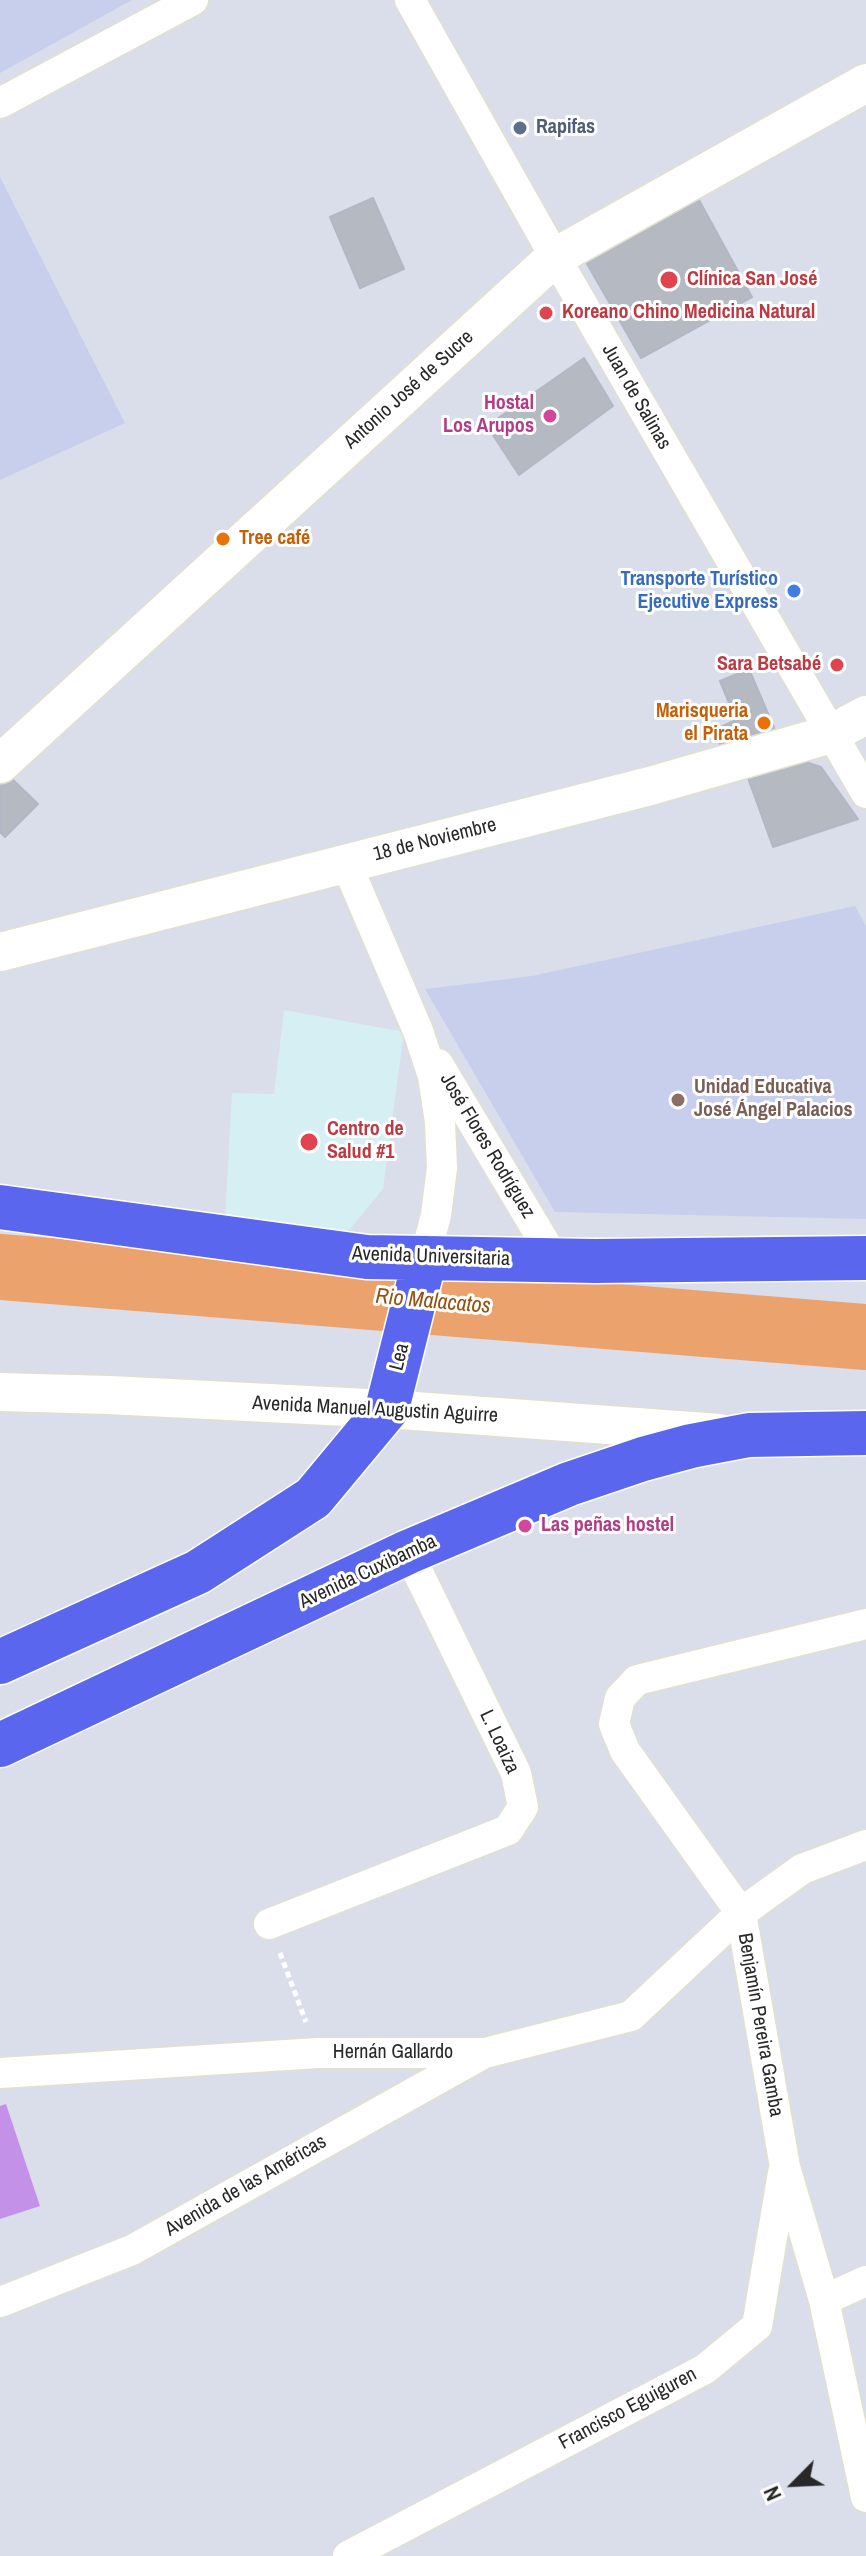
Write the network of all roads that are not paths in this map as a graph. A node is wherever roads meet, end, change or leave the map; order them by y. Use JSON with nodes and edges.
{"nodes":[{"id":1,"x":193,"y":0,"type":"edge"},
{"id":2,"x":410,"y":0,"type":"edge"},
{"id":3,"x":866,"y":83,"type":"edge"},
{"id":4,"x":0,"y":103,"type":"edge"},
{"id":5,"x":555,"y":257,"type":"junction"},
{"id":6,"x":866,"y":715,"type":"edge"},
{"id":7,"x":831,"y":734,"type":"junction"},
{"id":8,"x":0,"y":764,"type":"edge"},
{"id":9,"x":866,"y":793,"type":"edge"},
{"id":10,"x":346,"y":863,"type":"junction"},
{"id":11,"x":0,"y":952,"type":"edge"},
{"id":12,"x":418,"y":1031,"type":"junction"},
{"id":13,"x":0,"y":1207,"type":"edge"},
{"id":14,"x":425,"y":1258,"type":"junction"},
{"id":15,"x":866,"y":1258,"type":"edge"},
{"id":16,"x":555,"y":1260,"type":"junction"},
{"id":17,"x":0,"y":1392,"type":"edge"},
{"id":18,"x":387,"y":1409,"type":"junction"},
{"id":19,"x":866,"y":1433,"type":"edge"},
{"id":20,"x":749,"y":1435,"type":"junction"},
{"id":21,"x":408,"y":1552,"type":"junction"},
{"id":22,"x":866,"y":1624,"type":"edge"},
{"id":23,"x":0,"y":1662,"type":"edge"},
{"id":24,"x":0,"y":1745,"type":"edge"},
{"id":25,"x":866,"y":1845,"type":"edge"},
{"id":26,"x":741,"y":1913,"type":"junction"},
{"id":27,"x":269,"y":1924,"type":"road end"},
{"id":28,"x":485,"y":2053,"type":"junction"},
{"id":29,"x":0,"y":2073,"type":"edge"},
{"id":30,"x":785,"y":2167,"type":"junction"},
{"id":31,"x":866,"y":2281,"type":"edge"},
{"id":32,"x":824,"y":2300,"type":"junction"},
{"id":33,"x":0,"y":2302,"type":"edge"},
{"id":34,"x":866,"y":2497,"type":"edge"},
{"id":35,"x":348,"y":2556,"type":"edge"}],
"edges":[{"from":1,"to":4,"type":"street"},
{"from":2,"to":5,"type":"street","name":"Juan de Salinas"},
{"from":3,"to":5,"type":"street","name":"Antonio José de Sucre"},
{"from":5,"to":7,"type":"street","name":"Juan de Salinas"},
{"from":5,"to":8,"type":"street","name":"Antonio José de Sucre"},
{"from":6,"to":7,"type":"street","name":"18 de Noviembre"},
{"from":7,"to":9,"type":"street","name":"Juan de Salinas"},
{"from":7,"to":10,"type":"street","name":"18 de Noviembre"},
{"from":10,"to":11,"type":"street","name":"18 de Noviembre"},
{"from":10,"to":12,"type":"street","name":"José Flores Rodríguez"},
{"from":12,"to":14,"type":"street","name":"José Flores Rodríguez"},
{"from":12,"to":16,"type":"street","name":"José Flores Rodríguez"},
{"from":13,"to":14,"type":"main road","name":"Avenida Universitaria"},
{"from":14,"to":16,"type":"main road","name":"Avenida Universitaria"},
{"from":14,"to":18,"type":"main road","name":"Lea"},
{"from":15,"to":16,"type":"main road","name":"Avenida Universitaria"},
{"from":17,"to":18,"type":"street","name":"Avenida Manuel Augustin Aguirre"},
{"from":18,"to":20,"type":"street","name":"Avenida Manuel Augustin Aguirre"},
{"from":18,"to":23,"type":"main road"},
{"from":19,"to":20,"type":"main road","name":"Avenida Cuxibamba"},
{"from":20,"to":21,"type":"main road","name":"Avenida Cuxibamba"},
{"from":21,"to":24,"type":"main road","name":"Avenida Cuxibamba"},
{"from":21,"to":27,"type":"street","name":"L. Loaiza"},
{"from":22,"to":26,"type":"street","name":"Benjamín Pereira Gamba"},
{"from":25,"to":26,"type":"street","name":"Hernán Gallardo"},
{"from":26,"to":28,"type":"street","name":"Hernán Gallardo"},
{"from":26,"to":30,"type":"street","name":"Benjamín Pereira Gamba"},
{"from":28,"to":29,"type":"street","name":"Hernán Gallardo"},
{"from":28,"to":33,"type":"street","name":"Avenida de las Américas"},
{"from":30,"to":32,"type":"street","name":"Benjamín Pereira Gamba"},
{"from":30,"to":35,"type":"street","name":"Francisco Eguiguren"},
{"from":31,"to":32,"type":"street"},
{"from":32,"to":34,"type":"street","name":"Benjamín Pereira Gamba"}]}
